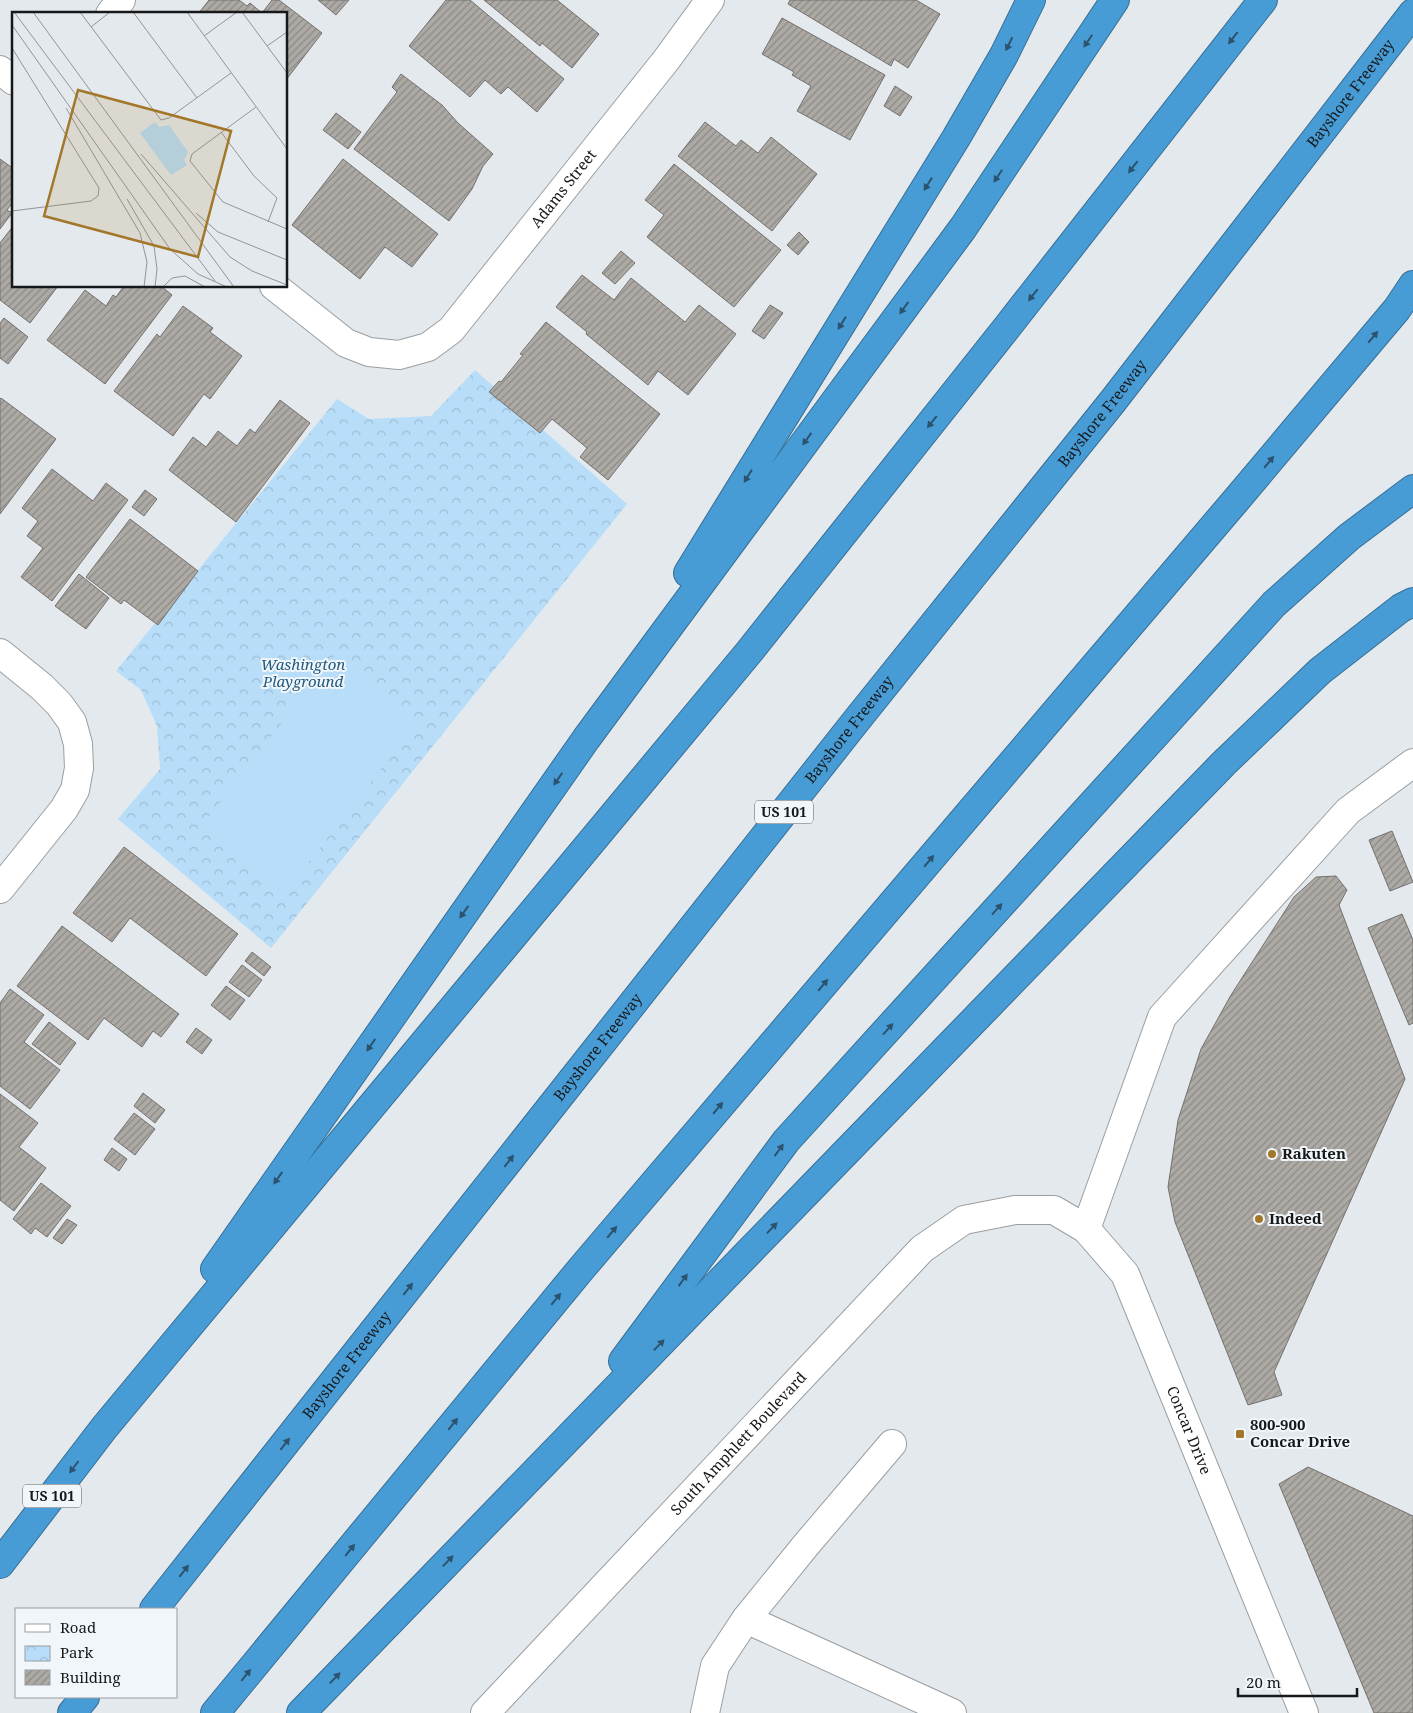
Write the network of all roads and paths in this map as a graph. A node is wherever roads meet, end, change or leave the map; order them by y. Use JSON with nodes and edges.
{"nodes":[{"id":1,"x":121,"y":0,"type":"edge"},
{"id":2,"x":710,"y":0,"type":"edge"},
{"id":3,"x":1031,"y":0,"type":"edge"},
{"id":4,"x":1115,"y":0,"type":"edge"},
{"id":5,"x":1262,"y":0,"type":"edge"},
{"id":6,"x":112,"y":12,"type":"edge"},
{"id":7,"x":1413,"y":13,"type":"edge"},
{"id":8,"x":0,"y":70,"type":"edge"},
{"id":9,"x":12,"y":79,"type":"edge"},
{"id":10,"x":1413,"y":285,"type":"edge"},
{"id":11,"x":277,"y":288,"type":"edge"},
{"id":12,"x":1413,"y":490,"type":"edge"},
{"id":13,"x":1413,"y":602,"type":"edge"},
{"id":14,"x":0,"y":653,"type":"edge"},
{"id":15,"x":586,"y":739,"type":"junction"},
{"id":16,"x":1413,"y":763,"type":"edge"},
{"id":17,"x":0,"y":890,"type":"edge"},
{"id":18,"x":1015,"y":1210,"type":"joint"},
{"id":19,"x":1086,"y":1229,"type":"junction"},
{"id":20,"x":104,"y":1428,"type":"junction"},
{"id":21,"x":892,"y":1444,"type":"dead end"},
{"id":22,"x":560,"y":1446,"type":"junction"},
{"id":23,"x":0,"y":1564,"type":"edge"},
{"id":24,"x":155,"y":1608,"type":"edge"},
{"id":25,"x":746,"y":1619,"type":"junction"},
{"id":26,"x":84,"y":1698,"type":"edge"},
{"id":27,"x":72,"y":1713,"type":"edge"},
{"id":28,"x":215,"y":1713,"type":"edge"},
{"id":29,"x":301,"y":1713,"type":"edge"},
{"id":30,"x":485,"y":1713,"type":"edge"},
{"id":31,"x":705,"y":1713,"type":"edge"},
{"id":32,"x":952,"y":1713,"type":"edge"},
{"id":33,"x":1304,"y":1713,"type":"edge"}],
"edges":[{"from":1,"to":6,"type":"street"},
{"from":2,"to":11,"type":"street","name":"Adams Street"},
{"from":3,"to":15,"type":"highway","one_way":true},
{"from":4,"to":15,"type":"highway","one_way":true},
{"from":5,"to":20,"type":"highway","number":"US 101","one_way":true},
{"from":24,"to":7,"type":"highway","name":"Bayshore Freeway","number":"US 101","one_way":true},
{"from":8,"to":9,"type":"street"},
{"from":28,"to":10,"type":"highway","one_way":true},
{"from":22,"to":12,"type":"highway","one_way":true},
{"from":22,"to":13,"type":"highway","one_way":true},
{"from":14,"to":17,"type":"street"},
{"from":15,"to":20,"type":"highway","one_way":true},
{"from":16,"to":19,"type":"street"},
{"from":18,"to":19,"type":"street","name":"Concar Drive"},
{"from":18,"to":30,"type":"street","name":"South Amphlett Boulevard"},
{"from":19,"to":33,"type":"street","name":"Concar Drive"},
{"from":20,"to":23,"type":"highway","number":"US 101","one_way":true},
{"from":21,"to":25,"type":"street"},
{"from":29,"to":22,"type":"highway","one_way":true},
{"from":25,"to":31,"type":"street"},
{"from":25,"to":32,"type":"street"},
{"from":26,"to":27,"type":"highway"}]}
